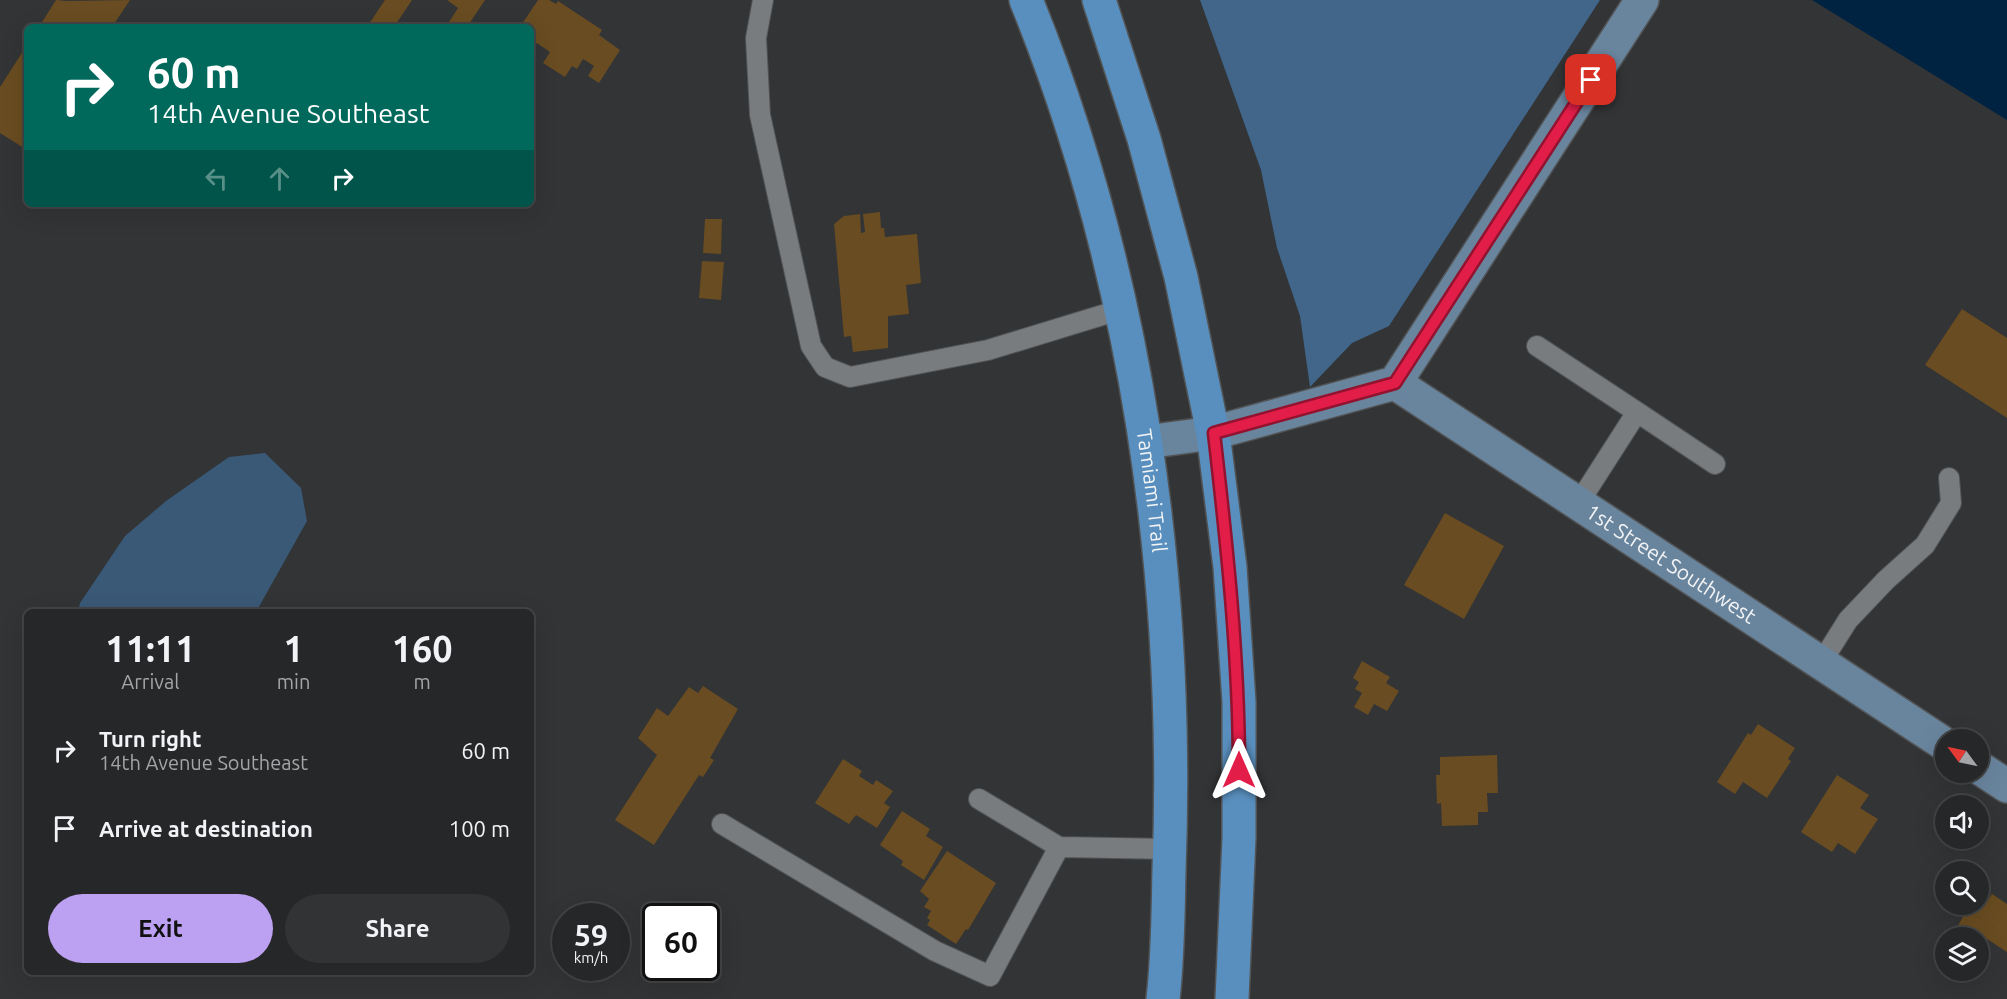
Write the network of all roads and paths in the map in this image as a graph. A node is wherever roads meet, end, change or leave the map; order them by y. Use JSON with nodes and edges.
{"nodes":[{"id":1,"x":763,"y":0,"type":"edge"},
{"id":2,"x":1026,"y":0,"type":"edge"},
{"id":3,"x":1099,"y":0,"type":"edge"},
{"id":4,"x":1642,"y":0,"type":"edge"},
{"id":5,"x":1119,"y":310,"type":"junction"},
{"id":6,"x":1537,"y":346,"type":"dead end"},
{"id":7,"x":1395,"y":383,"type":"junction"},
{"id":8,"x":1637,"y":412,"type":"junction"},
{"id":9,"x":1214,"y":433,"type":"junction"},
{"id":10,"x":1146,"y":442,"type":"junction"},
{"id":11,"x":1715,"y":464,"type":"dead end"},
{"id":12,"x":1949,"y":478,"type":"dead end"},
{"id":13,"x":1578,"y":504,"type":"junction"},
{"id":14,"x":1821,"y":663,"type":"junction"},
{"id":15,"x":1935,"y":738,"type":"edge"},
{"id":16,"x":1989,"y":774,"type":"edge"},
{"id":17,"x":2007,"y":786,"type":"edge"},
{"id":18,"x":979,"y":799,"type":"dead end"},
{"id":19,"x":722,"y":824,"type":"dead end"},
{"id":20,"x":1059,"y":847,"type":"junction"},
{"id":21,"x":1170,"y":849,"type":"junction"},
{"id":22,"x":1163,"y":999,"type":"edge"},
{"id":23,"x":1232,"y":999,"type":"edge"}],
"edges":[{"from":1,"to":5,"type":"lane"},
{"from":2,"to":5,"type":"main road","name":"Tamiami Trail"},
{"from":3,"to":9,"type":"main road"},
{"from":4,"to":7,"type":"street"},
{"from":5,"to":10,"type":"main road","name":"Tamiami Trail"},
{"from":6,"to":8,"type":"lane"},
{"from":7,"to":9,"type":"street"},
{"from":7,"to":13,"type":"street","name":"1st Street Southwest"},
{"from":8,"to":11,"type":"lane"},
{"from":8,"to":13,"type":"lane"},
{"from":9,"to":10,"type":"street"},
{"from":9,"to":23,"type":"main road"},
{"from":10,"to":21,"type":"main road","name":"Tamiami Trail"},
{"from":12,"to":14,"type":"lane"},
{"from":13,"to":14,"type":"street","name":"1st Street Southwest"},
{"from":14,"to":15,"type":"street","name":"1st Street Southwest"},
{"from":16,"to":17,"type":"street"},
{"from":18,"to":20,"type":"lane"},
{"from":19,"to":20,"type":"lane"},
{"from":20,"to":21,"type":"lane"},
{"from":21,"to":22,"type":"main road","name":"Tamiami Trail"}]}
